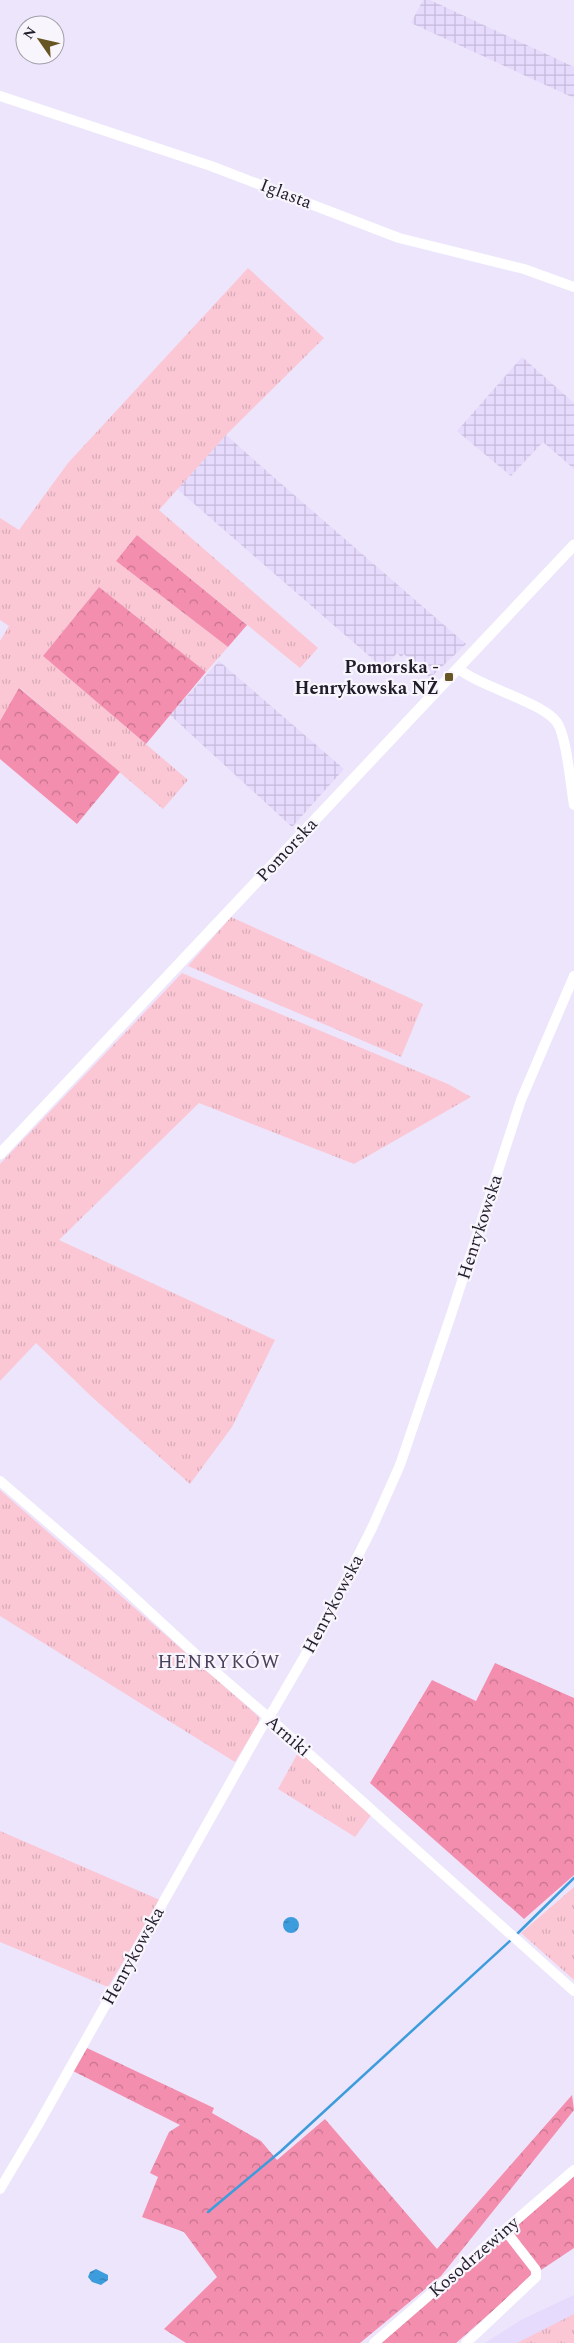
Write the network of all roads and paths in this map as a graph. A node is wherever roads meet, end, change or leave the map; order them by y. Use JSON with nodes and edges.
{"nodes":[{"id":1,"x":0,"y":96,"type":"edge"},
{"id":2,"x":574,"y":287,"type":"edge"},
{"id":3,"x":574,"y":545,"type":"edge"},
{"id":4,"x":458,"y":668,"type":"junction"},
{"id":5,"x":574,"y":805,"type":"edge"},
{"id":6,"x":574,"y":976,"type":"edge"},
{"id":7,"x":0,"y":1154,"type":"edge"},
{"id":8,"x":0,"y":1481,"type":"edge"},
{"id":9,"x":268,"y":1717,"type":"junction"},
{"id":10,"x":574,"y":1991,"type":"edge"},
{"id":11,"x":574,"y":2170,"type":"edge"},
{"id":12,"x":0,"y":2189,"type":"edge"},
{"id":13,"x":505,"y":2230,"type":"junction"},
{"id":14,"x":374,"y":2343,"type":"edge"},
{"id":15,"x":466,"y":2343,"type":"edge"}],
"edges":[{"from":1,"to":2,"type":"street","name":"Iglasta"},
{"from":3,"to":4,"type":"street","name":"Pomorska"},
{"from":4,"to":5,"type":"street"},
{"from":4,"to":7,"type":"street","name":"Pomorska"},
{"from":6,"to":9,"type":"street","name":"Henrykowska"},
{"from":8,"to":9,"type":"street","name":"Arniki"},
{"from":9,"to":10,"type":"street","name":"Arniki"},
{"from":9,"to":12,"type":"street","name":"Henrykowska"},
{"from":11,"to":13,"type":"street","name":"Kosodrzewiny"},
{"from":13,"to":14,"type":"street","name":"Kosodrzewiny"},
{"from":13,"to":15,"type":"street"}]}
